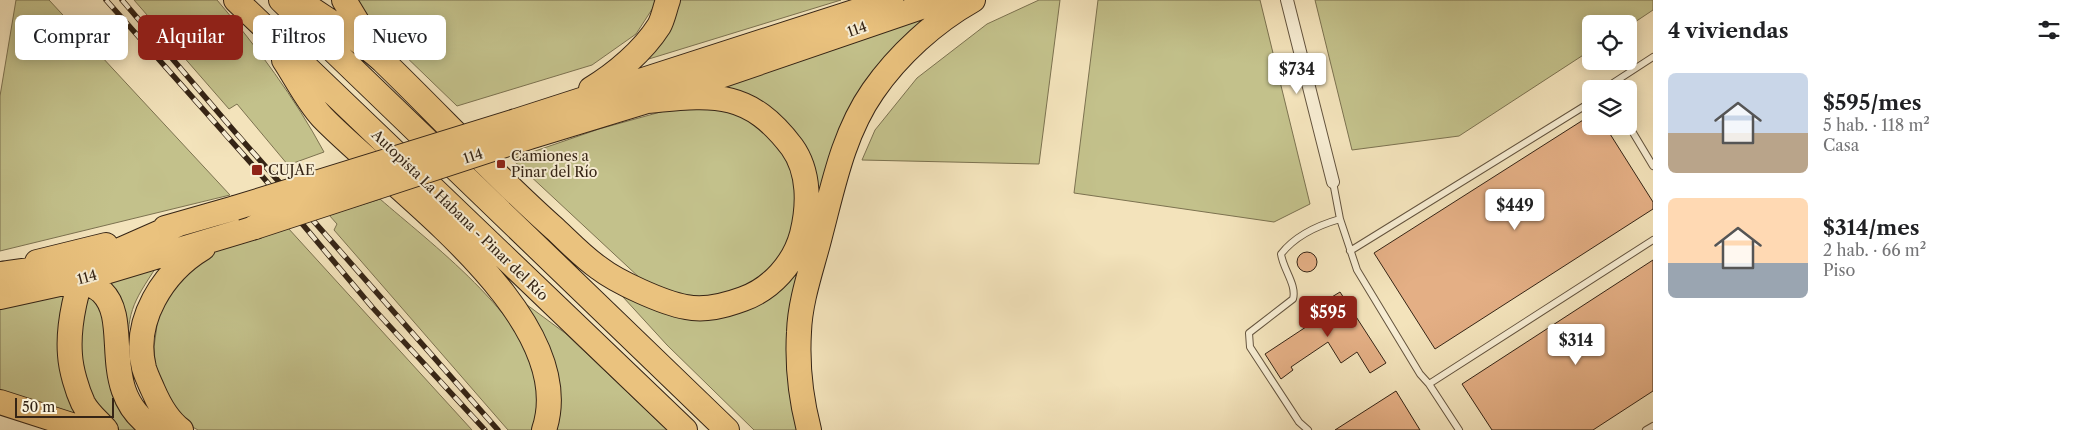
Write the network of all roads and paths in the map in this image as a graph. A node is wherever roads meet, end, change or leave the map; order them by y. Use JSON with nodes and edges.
{"nodes":[{"id":1,"x":236,"y":0,"type":"edge"},
{"id":2,"x":281,"y":0,"type":"edge"},
{"id":3,"x":298,"y":0,"type":"edge"},
{"id":4,"x":344,"y":0,"type":"edge"},
{"id":5,"x":668,"y":0,"type":"edge"},
{"id":6,"x":891,"y":0,"type":"edge"},
{"id":7,"x":942,"y":0,"type":"edge"},
{"id":8,"x":973,"y":0,"type":"edge"},
{"id":9,"x":1287,"y":0,"type":"edge"},
{"id":10,"x":253,"y":16,"type":"edge"},
{"id":11,"x":354,"y":16,"type":"edge"},
{"id":12,"x":354,"y":38,"type":"edge"},
{"id":13,"x":1653,"y":57,"type":"edge"},
{"id":14,"x":284,"y":60,"type":"edge"},
{"id":15,"x":298,"y":60,"type":"edge"},
{"id":16,"x":381,"y":60,"type":"edge"},
{"id":17,"x":1618,"y":80,"type":"edge"},
{"id":18,"x":647,"y":101,"type":"junction"},
{"id":19,"x":564,"y":106,"type":"junction"},
{"id":20,"x":1582,"y":108,"type":"edge"},
{"id":21,"x":521,"y":129,"type":"junction"},
{"id":22,"x":1634,"y":135,"type":"edge"},
{"id":23,"x":1653,"y":166,"type":"edge"},
{"id":24,"x":1333,"y":182,"type":"joint"},
{"id":25,"x":1340,"y":219,"type":"junction"},
{"id":26,"x":545,"y":220,"type":"junction"},
{"id":27,"x":179,"y":224,"type":"junction"},
{"id":28,"x":216,"y":240,"type":"junction"},
{"id":29,"x":1653,"y":240,"type":"edge"},
{"id":30,"x":1350,"y":251,"type":"junction"},
{"id":31,"x":469,"y":252,"type":"junction"},
{"id":32,"x":0,"y":269,"type":"edge"},
{"id":33,"x":0,"y":274,"type":"edge"},
{"id":34,"x":521,"y":274,"type":"junction"},
{"id":35,"x":82,"y":279,"type":"junction"},
{"id":36,"x":0,"y":297,"type":"edge"},
{"id":37,"x":641,"y":349,"type":"junction"},
{"id":38,"x":1429,"y":384,"type":"junction"},
{"id":39,"x":0,"y":402,"type":"edge"},
{"id":40,"x":1653,"y":426,"type":"edge"},
{"id":41,"x":87,"y":430,"type":"edge"},
{"id":42,"x":106,"y":430,"type":"edge"},
{"id":43,"x":156,"y":430,"type":"edge"},
{"id":44,"x":181,"y":430,"type":"edge"},
{"id":45,"x":544,"y":430,"type":"edge"},
{"id":46,"x":685,"y":430,"type":"edge"},
{"id":47,"x":727,"y":430,"type":"edge"},
{"id":48,"x":809,"y":430,"type":"edge"},
{"id":49,"x":1308,"y":430,"type":"edge"},
{"id":50,"x":1459,"y":430,"type":"edge"},
{"id":51,"x":1646,"y":430,"type":"edge"}],
"edges":[{"from":1,"to":10,"type":"highway","name":"Autopista La Habana - Pinar del Río"},
{"from":2,"to":37,"type":"highway"},
{"from":3,"to":12,"type":"highway"},
{"from":4,"to":11,"type":"highway"},
{"from":5,"to":19,"type":"highway"},
{"from":6,"to":19,"type":"highway","name":"114"},
{"from":7,"to":18,"type":"highway","name":"114"},
{"from":8,"to":48,"type":"highway"},
{"from":9,"to":24,"type":"street"},
{"from":13,"to":17,"type":"lane"},
{"from":14,"to":31,"type":"highway"},
{"from":15,"to":34,"type":"highway","name":"Autopista La Habana - Pinar del Río"},
{"from":16,"to":26,"type":"highway"},
{"from":18,"to":21,"type":"highway","name":"114"},
{"from":18,"to":26,"type":"highway"},
{"from":19,"to":21,"type":"highway","name":"114"},
{"from":20,"to":30,"type":"lane"},
{"from":21,"to":27,"type":"highway","name":"114","bridge":true},
{"from":21,"to":28,"type":"highway","name":"114","bridge":true},
{"from":22,"to":23,"type":"lane"},
{"from":24,"to":25,"type":"lane"},
{"from":25,"to":30,"type":"lane"},
{"from":25,"to":49,"type":"lane"},
{"from":26,"to":37,"type":"highway"},
{"from":27,"to":32,"type":"highway","name":"114"},
{"from":27,"to":35,"type":"highway"},
{"from":28,"to":35,"type":"highway","name":"114"},
{"from":28,"to":44,"type":"highway"},
{"from":29,"to":38,"type":"lane"},
{"from":30,"to":38,"type":"lane"},
{"from":31,"to":34,"type":"highway"},
{"from":31,"to":45,"type":"highway"},
{"from":33,"to":35,"type":"highway"},
{"from":34,"to":46,"type":"highway","name":"Autopista La Habana - Pinar del Río"},
{"from":35,"to":36,"type":"highway","name":"114"},
{"from":35,"to":42,"type":"highway"},
{"from":35,"to":43,"type":"highway"},
{"from":37,"to":47,"type":"highway"},
{"from":38,"to":50,"type":"lane"},
{"from":39,"to":41,"type":"highway"},
{"from":40,"to":51,"type":"lane"}]}
